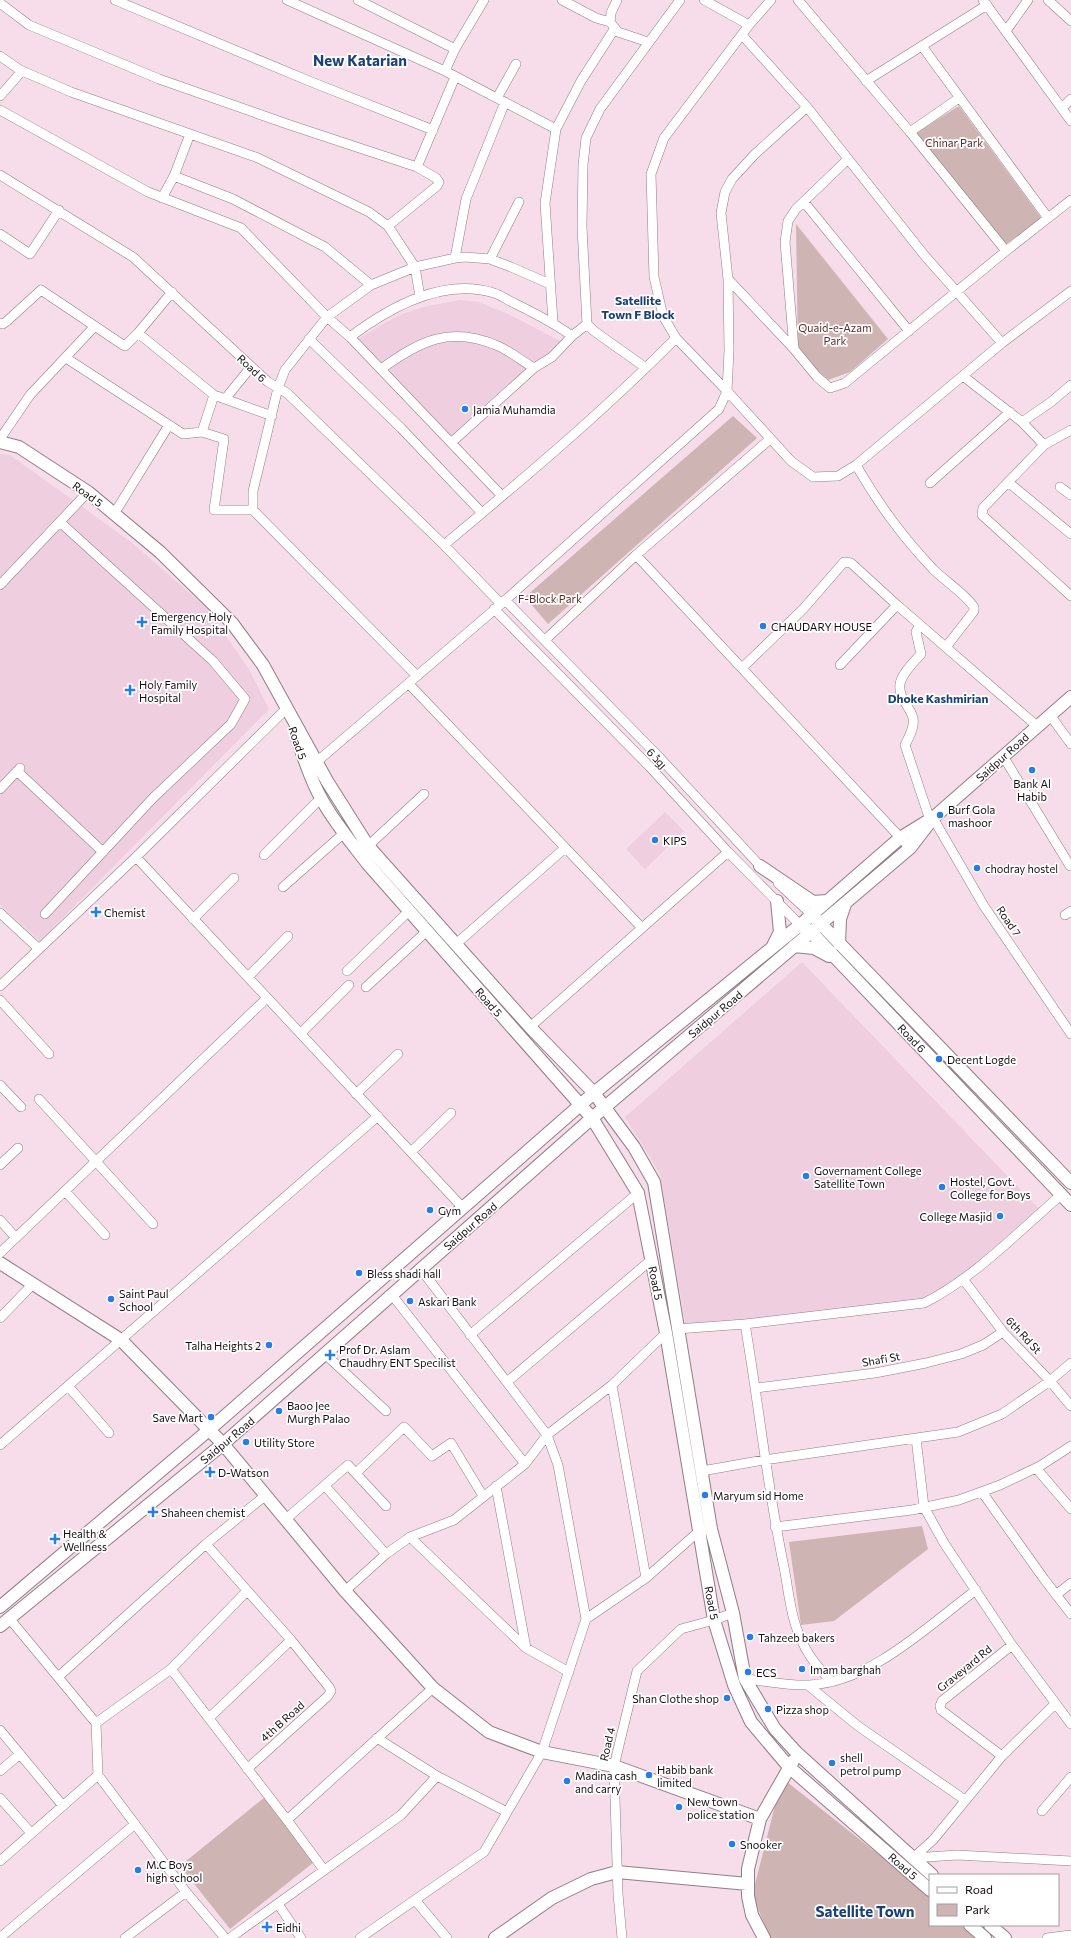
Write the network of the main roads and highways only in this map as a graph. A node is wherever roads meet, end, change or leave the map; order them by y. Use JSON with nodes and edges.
{"nodes":[{"id":1,"x":0,"y":441,"type":"edge"},
{"id":2,"x":1071,"y":696,"type":"edge"},
{"id":3,"x":312,"y":766,"type":"junction"},
{"id":4,"x":931,"y":819,"type":"junction"},
{"id":5,"x":760,"y":866,"type":"road end"},
{"id":6,"x":827,"y":900,"type":"junction"},
{"id":7,"x":777,"y":901,"type":"road end"},
{"id":8,"x":846,"y":903,"type":"junction"},
{"id":9,"x":811,"y":914,"type":"junction"},
{"id":10,"x":800,"y":925,"type":"junction"},
{"id":11,"x":815,"y":928,"type":"junction"},
{"id":12,"x":839,"y":944,"type":"junction"},
{"id":13,"x":794,"y":946,"type":"junction"},
{"id":14,"x":771,"y":949,"type":"junction"},
{"id":15,"x":839,"y":961,"type":"junction"},
{"id":16,"x":594,"y":1093,"type":"junction"},
{"id":17,"x":581,"y":1106,"type":"junction"},
{"id":18,"x":606,"y":1107,"type":"junction"},
{"id":19,"x":592,"y":1118,"type":"junction"},
{"id":20,"x":1071,"y":1183,"type":"edge"},
{"id":21,"x":1071,"y":1205,"type":"edge"},
{"id":22,"x":0,"y":1263,"type":"edge"},
{"id":23,"x":672,"y":1331,"type":"junction"},
{"id":24,"x":210,"y":1429,"type":"junction"},
{"id":25,"x":223,"y":1444,"type":"junction"},
{"id":26,"x":0,"y":1607,"type":"edge"},
{"id":27,"x":4,"y":1622,"type":"edge"},
{"id":28,"x":797,"y":1753,"type":"junction"},
{"id":29,"x":789,"y":1767,"type":"junction"},
{"id":30,"x":760,"y":1818,"type":"junction"},
{"id":31,"x":931,"y":1874,"type":"edge"},
{"id":32,"x":748,"y":1884,"type":"junction"},
{"id":33,"x":929,"y":1889,"type":"edge"},
{"id":34,"x":971,"y":1926,"type":"edge"},
{"id":35,"x":991,"y":1926,"type":"edge"},
{"id":36,"x":495,"y":1938,"type":"edge"},
{"id":37,"x":764,"y":1938,"type":"edge"},
{"id":38,"x":985,"y":1938,"type":"edge"},
{"id":39,"x":1005,"y":1938,"type":"edge"}],
"edges":[{"from":1,"to":3,"type":"main road","name":"Road 5"},
{"from":2,"to":4,"type":"main road","name":"Saidpur Road"},
{"from":3,"to":16,"type":"main road","name":"Road 5"},
{"from":3,"to":17,"type":"main road","name":"Road 5"},
{"from":4,"to":6,"type":"main road","name":"Saidpur Road"},
{"from":4,"to":8,"type":"main road","name":"Saidpur Road"},
{"from":5,"to":6,"type":"main road"},
{"from":6,"to":9,"type":"main road","name":"Saidpur Road"},
{"from":7,"to":14,"type":"main road"},
{"from":8,"to":11,"type":"main road","name":"Saidpur Road"},
{"from":8,"to":12,"type":"main road"},
{"from":9,"to":10,"type":"main road","name":"Saidpur Road"},
{"from":9,"to":11,"type":"main road","name":"Road 6"},
{"from":10,"to":11,"type":"main road","name":"Road 6"},
{"from":10,"to":14,"type":"main road","name":"Saidpur Road"},
{"from":11,"to":12,"type":"main road","name":"Road 6"},
{"from":11,"to":13,"type":"main road","name":"Saidpur Road"},
{"from":11,"to":15,"type":"main road","name":"Road 6"},
{"from":12,"to":20,"type":"main road","name":"Road 6"},
{"from":13,"to":15,"type":"main road"},
{"from":13,"to":18,"type":"main road","name":"Saidpur Road"},
{"from":14,"to":16,"type":"main road","name":"Saidpur Road"},
{"from":15,"to":21,"type":"main road","name":"Road 6"},
{"from":16,"to":17,"type":"main road","name":"Saidpur Road"},
{"from":16,"to":18,"type":"main road","name":"Road 5"},
{"from":17,"to":19,"type":"main road","name":"Road 5"},
{"from":17,"to":24,"type":"main road","name":"Saidpur Road"},
{"from":18,"to":19,"type":"main road","name":"Saidpur Road"},
{"from":18,"to":23,"type":"main road","name":"Road 5"},
{"from":19,"to":23,"type":"main road","name":"Road 5"},
{"from":19,"to":25,"type":"main road","name":"Saidpur Road"},
{"from":22,"to":24,"type":"main road"},
{"from":23,"to":28,"type":"main road","name":"Road 5"},
{"from":23,"to":29,"type":"main road","name":"Road 5"},
{"from":24,"to":25,"type":"main road"},
{"from":24,"to":26,"type":"main road","name":"Saidpur Road"},
{"from":25,"to":27,"type":"main road","name":"Saidpur Road"},
{"from":25,"to":30,"type":"main road"},
{"from":28,"to":29,"type":"main road"},
{"from":28,"to":31,"type":"main road","name":"Road 5"},
{"from":29,"to":30,"type":"main road"},
{"from":29,"to":33,"type":"main road","name":"Road 5"},
{"from":30,"to":32,"type":"main road"},
{"from":32,"to":36,"type":"main road"},
{"from":32,"to":37,"type":"main road"},
{"from":34,"to":38,"type":"main road"},
{"from":35,"to":39,"type":"main road"}]}
